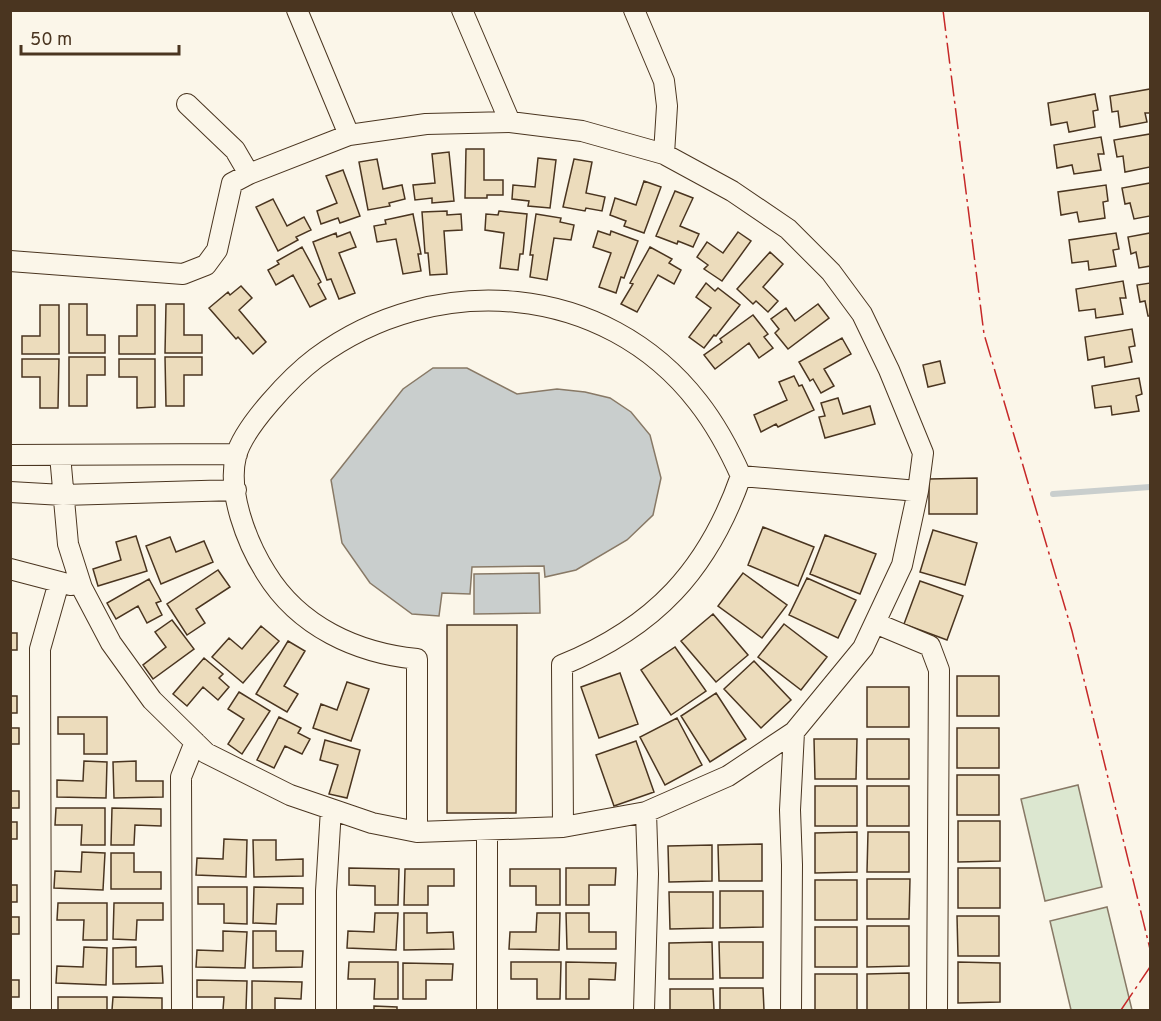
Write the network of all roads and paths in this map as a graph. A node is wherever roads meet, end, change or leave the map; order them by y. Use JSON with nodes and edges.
{"nodes":[{"id":1,"x":297,"y":10,"type":"edge"},
{"id":2,"x":462,"y":10,"type":"edge"},
{"id":3,"x":634,"y":10,"type":"edge"},
{"id":4,"x":188,"y":104,"type":"dead end"},
{"id":5,"x":510,"y":122,"type":"junction"},
{"id":6,"x":349,"y":135,"type":"junction"},
{"id":7,"x":664,"y":154,"type":"junction"},
{"id":8,"x":249,"y":174,"type":"junction"},
{"id":9,"x":10,"y":261,"type":"edge"},
{"id":10,"x":237,"y":454,"type":"junction"},
{"id":11,"x":10,"y":455,"type":"edge"},
{"id":12,"x":60,"y":455,"type":"junction"},
{"id":13,"x":741,"y":476,"type":"junction"},
{"id":14,"x":236,"y":490,"type":"junction"},
{"id":15,"x":918,"y":491,"type":"junction"},
{"id":16,"x":10,"y":492,"type":"edge"},
{"id":17,"x":63,"y":495,"type":"junction"},
{"id":18,"x":10,"y":569,"type":"edge"},
{"id":19,"x":59,"y":582,"type":"junction"},
{"id":20,"x":82,"y":588,"type":"junction"},
{"id":21,"x":875,"y":623,"type":"junction"},
{"id":22,"x":794,"y":732,"type":"junction"},
{"id":23,"x":195,"y":742,"type":"junction"},
{"id":24,"x":331,"y":809,"type":"junction"},
{"id":25,"x":646,"y":812,"type":"junction"},
{"id":26,"x":563,"y":827,"type":"junction"},
{"id":27,"x":487,"y":831,"type":"junction"},
{"id":28,"x":417,"y":832,"type":"junction"},
{"id":29,"x":41,"y":1011,"type":"edge"},
{"id":30,"x":182,"y":1011,"type":"edge"},
{"id":31,"x":326,"y":1011,"type":"edge"},
{"id":32,"x":487,"y":1011,"type":"edge"},
{"id":33,"x":644,"y":1011,"type":"edge"},
{"id":34,"x":791,"y":1011,"type":"edge"},
{"id":35,"x":937,"y":1011,"type":"edge"}],
"edges":[{"from":1,"to":6,"type":"street"},
{"from":2,"to":5,"type":"street"},
{"from":3,"to":7,"type":"street"},
{"from":4,"to":8,"type":"street"},
{"from":5,"to":6,"type":"street"},
{"from":5,"to":7,"type":"street"},
{"from":6,"to":8,"type":"street"},
{"from":7,"to":15,"type":"street"},
{"from":8,"to":9,"type":"street"},
{"from":10,"to":12,"type":"street"},
{"from":10,"to":13,"type":"street"},
{"from":10,"to":14,"type":"street"},
{"from":11,"to":12,"type":"street"},
{"from":12,"to":17,"type":"street"},
{"from":13,"to":15,"type":"street"},
{"from":13,"to":26,"type":"street"},
{"from":14,"to":17,"type":"street"},
{"from":14,"to":28,"type":"street"},
{"from":15,"to":21,"type":"street"},
{"from":16,"to":17,"type":"street"},
{"from":17,"to":20,"type":"street"},
{"from":18,"to":19,"type":"street"},
{"from":19,"to":20,"type":"street"},
{"from":19,"to":29,"type":"street"},
{"from":20,"to":23,"type":"street"},
{"from":21,"to":22,"type":"street"},
{"from":21,"to":35,"type":"street"},
{"from":22,"to":25,"type":"street"},
{"from":22,"to":34,"type":"street"},
{"from":23,"to":24,"type":"street"},
{"from":23,"to":30,"type":"street"},
{"from":24,"to":28,"type":"street"},
{"from":24,"to":31,"type":"street"},
{"from":25,"to":26,"type":"street"},
{"from":25,"to":33,"type":"street"},
{"from":26,"to":27,"type":"street"},
{"from":27,"to":28,"type":"street"},
{"from":27,"to":32,"type":"street"}]}
